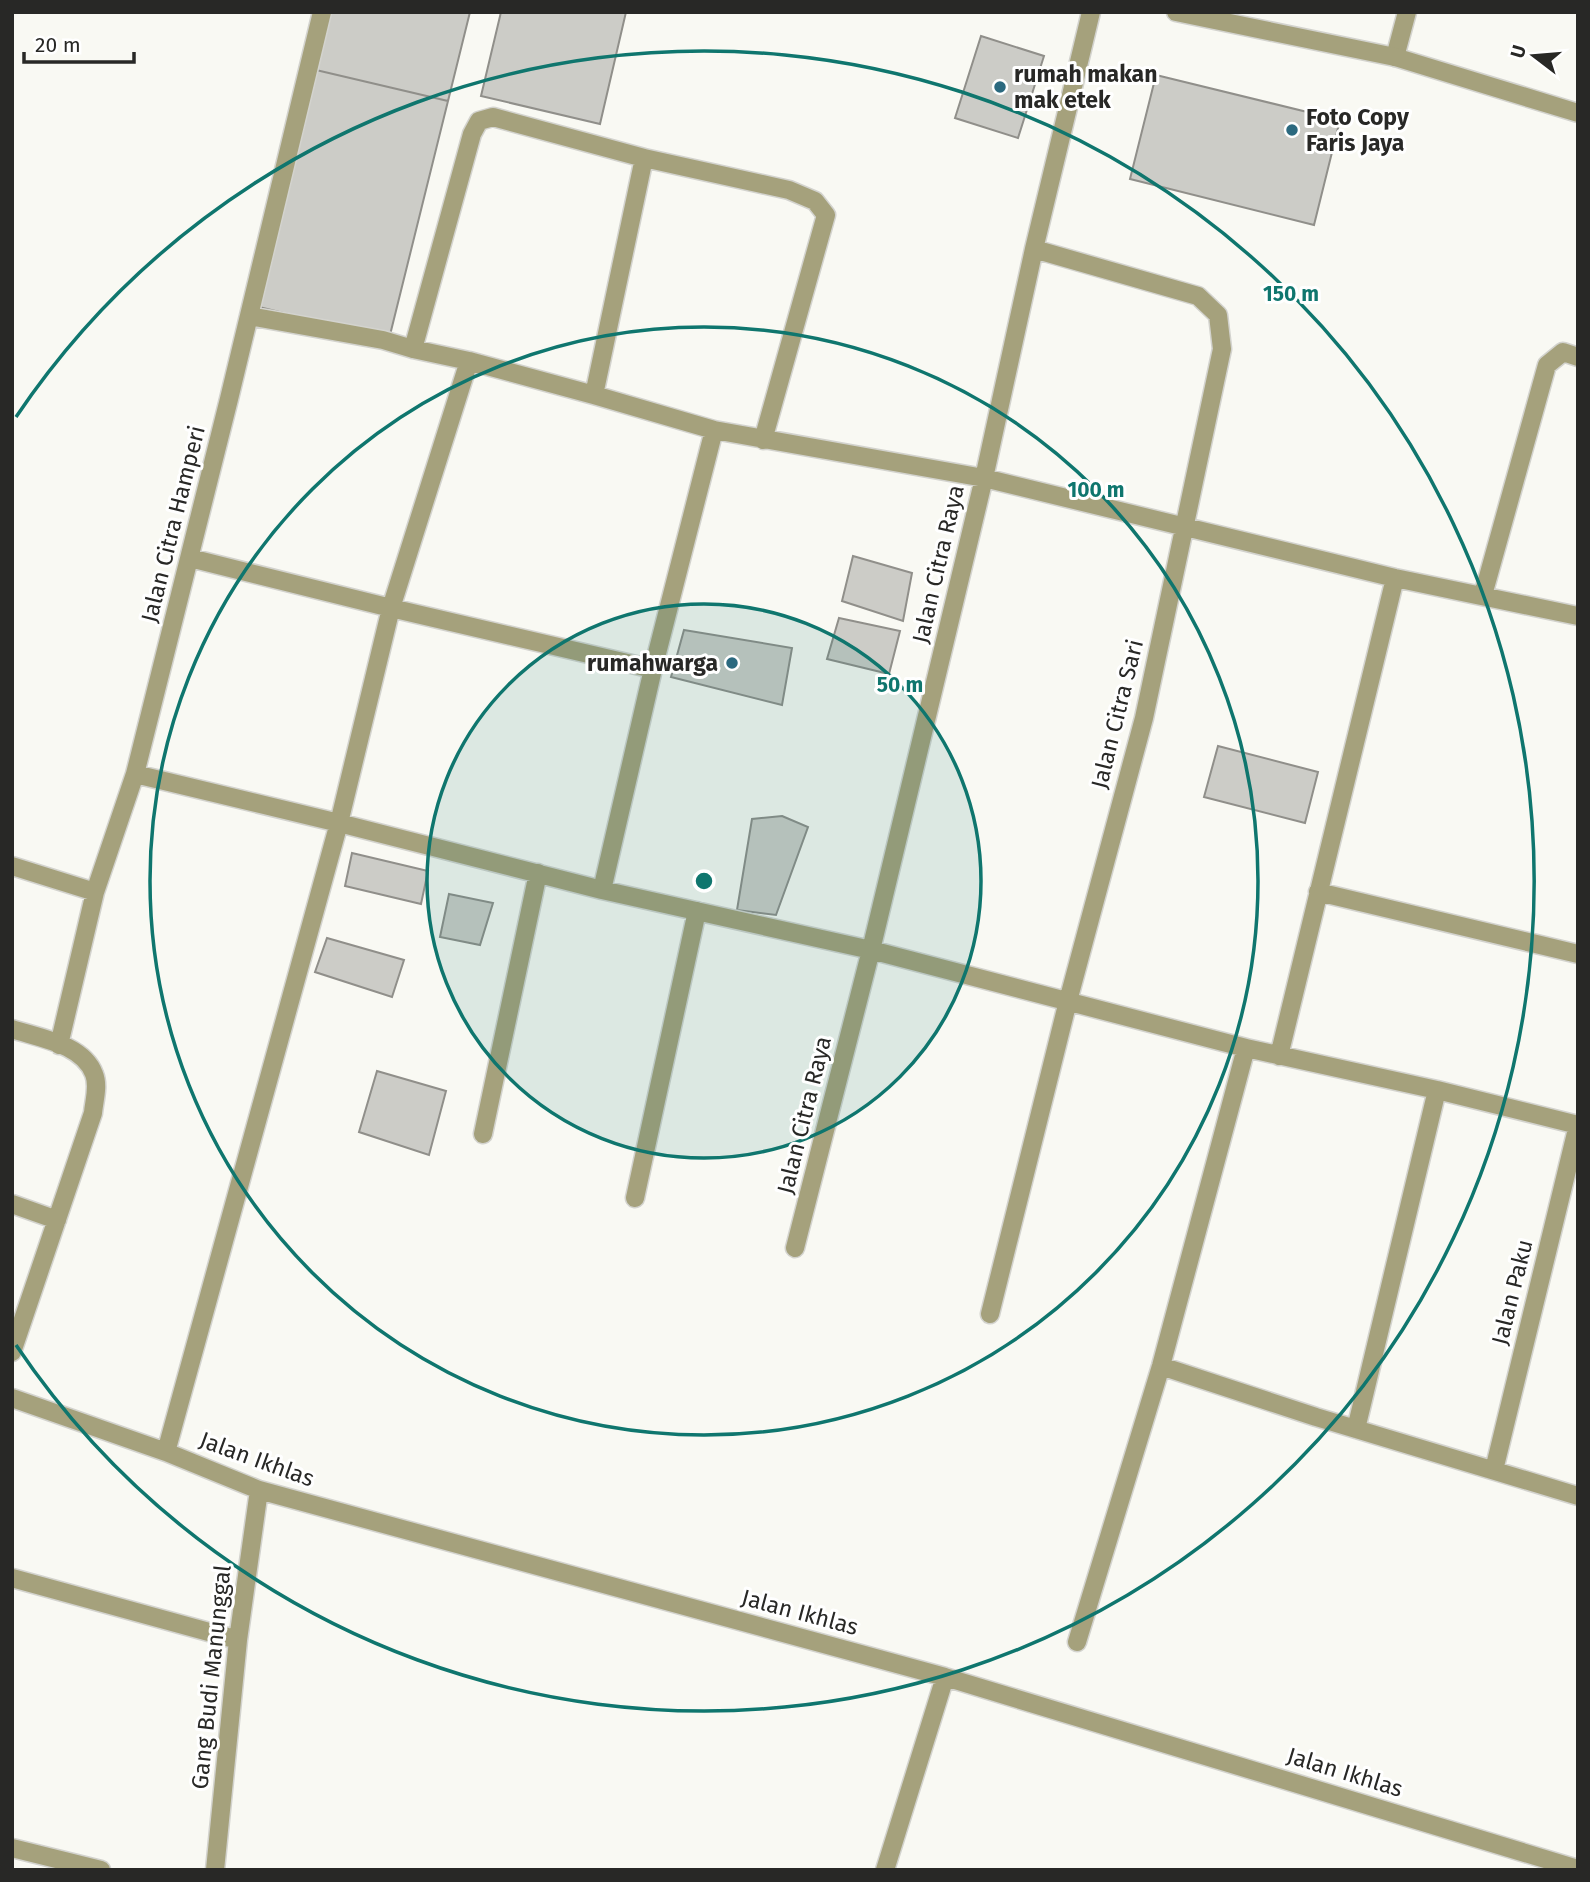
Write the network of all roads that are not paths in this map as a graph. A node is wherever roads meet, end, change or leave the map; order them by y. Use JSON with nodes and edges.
{"nodes":[{"id":1,"x":322,"y":12,"type":"edge"},
{"id":2,"x":1091,"y":12,"type":"edge"},
{"id":3,"x":1176,"y":12,"type":"edge"},
{"id":4,"x":1407,"y":12,"type":"edge"},
{"id":5,"x":1395,"y":57,"type":"junction"},
{"id":6,"x":1578,"y":113,"type":"edge"},
{"id":7,"x":644,"y":158,"type":"junction"},
{"id":8,"x":1034,"y":249,"type":"junction"},
{"id":9,"x":249,"y":317,"type":"junction"},
{"id":10,"x":413,"y":349,"type":"junction"},
{"id":11,"x":1578,"y":357,"type":"edge"},
{"id":12,"x":469,"y":361,"type":"junction"},
{"id":13,"x":594,"y":395,"type":"junction"},
{"id":14,"x":713,"y":430,"type":"junction"},
{"id":15,"x":763,"y":440,"type":"junction"},
{"id":16,"x":984,"y":478,"type":"junction"},
{"id":17,"x":1185,"y":526,"type":"junction"},
{"id":18,"x":190,"y":558,"type":"junction"},
{"id":19,"x":1395,"y":579,"type":"junction"},
{"id":20,"x":1483,"y":595,"type":"junction"},
{"id":21,"x":391,"y":608,"type":"junction"},
{"id":22,"x":1578,"y":616,"type":"edge"},
{"id":23,"x":653,"y":669,"type":"junction"},
{"id":24,"x":135,"y":774,"type":"junction"},
{"id":25,"x":339,"y":822,"type":"junction"},
{"id":26,"x":12,"y":866,"type":"edge"},
{"id":27,"x":538,"y":873,"type":"junction"},
{"id":28,"x":602,"y":890,"type":"junction"},
{"id":29,"x":95,"y":892,"type":"junction"},
{"id":30,"x":1318,"y":892,"type":"junction"},
{"id":31,"x":697,"y":911,"type":"junction"},
{"id":32,"x":871,"y":950,"type":"junction"},
{"id":33,"x":1578,"y":954,"type":"edge"},
{"id":34,"x":1068,"y":1001,"type":"junction"},
{"id":35,"x":12,"y":1029,"type":"edge"},
{"id":36,"x":59,"y":1045,"type":"junction"},
{"id":37,"x":1246,"y":1048,"type":"junction"},
{"id":38,"x":1279,"y":1056,"type":"junction"},
{"id":39,"x":1437,"y":1090,"type":"junction"},
{"id":40,"x":1578,"y":1125,"type":"edge"},
{"id":41,"x":483,"y":1134,"type":"dead end"},
{"id":42,"x":635,"y":1198,"type":"dead end"},
{"id":43,"x":12,"y":1204,"type":"edge"},
{"id":44,"x":57,"y":1220,"type":"junction"},
{"id":45,"x":796,"y":1248,"type":"dead end"},
{"id":46,"x":990,"y":1314,"type":"dead end"},
{"id":47,"x":12,"y":1352,"type":"edge"},
{"id":48,"x":1161,"y":1366,"type":"junction"},
{"id":49,"x":12,"y":1398,"type":"edge"},
{"id":50,"x":1356,"y":1429,"type":"junction"},
{"id":51,"x":166,"y":1452,"type":"junction"},
{"id":52,"x":1494,"y":1470,"type":"junction"},
{"id":53,"x":259,"y":1490,"type":"junction"},
{"id":54,"x":1578,"y":1496,"type":"edge"},
{"id":55,"x":12,"y":1578,"type":"edge"},
{"id":56,"x":237,"y":1640,"type":"junction"},
{"id":57,"x":1077,"y":1643,"type":"dead end"},
{"id":58,"x":945,"y":1677,"type":"junction"},
{"id":59,"x":12,"y":1848,"type":"edge"},
{"id":60,"x":1578,"y":1868,"type":"edge"},
{"id":61,"x":101,"y":1870,"type":"edge"},
{"id":62,"x":215,"y":1870,"type":"edge"},
{"id":63,"x":885,"y":1870,"type":"edge"}],
"edges":[{"from":1,"to":9,"type":"street","name":"Jalan Citra Hamperi"},
{"from":2,"to":8,"type":"street","name":"Jalan Citra Raya"},
{"from":3,"to":5,"type":"street"},
{"from":4,"to":5,"type":"street"},
{"from":5,"to":6,"type":"street"},
{"from":7,"to":10,"type":"street"},
{"from":7,"to":13,"type":"street"},
{"from":7,"to":15,"type":"street"},
{"from":8,"to":16,"type":"street","name":"Jalan Citra Raya"},
{"from":8,"to":17,"type":"street","name":"Jalan Citra Sari"},
{"from":9,"to":10,"type":"street"},
{"from":9,"to":18,"type":"street","name":"Jalan Citra Hamperi"},
{"from":10,"to":12,"type":"street"},
{"from":11,"to":20,"type":"street"},
{"from":12,"to":13,"type":"street"},
{"from":12,"to":21,"type":"street"},
{"from":13,"to":14,"type":"street"},
{"from":14,"to":15,"type":"street"},
{"from":14,"to":23,"type":"street"},
{"from":15,"to":16,"type":"street"},
{"from":16,"to":17,"type":"street"},
{"from":16,"to":32,"type":"street","name":"Jalan Citra Raya"},
{"from":17,"to":19,"type":"street"},
{"from":17,"to":34,"type":"street","name":"Jalan Citra Sari"},
{"from":18,"to":21,"type":"street"},
{"from":18,"to":24,"type":"street","name":"Jalan Citra Hamperi"},
{"from":19,"to":20,"type":"street"},
{"from":19,"to":30,"type":"street"},
{"from":20,"to":22,"type":"street"},
{"from":21,"to":23,"type":"street"},
{"from":21,"to":25,"type":"street"},
{"from":23,"to":28,"type":"street"},
{"from":24,"to":25,"type":"street"},
{"from":24,"to":29,"type":"street","name":"Jalan Citra Hamperi"},
{"from":25,"to":27,"type":"street"},
{"from":25,"to":51,"type":"street"},
{"from":26,"to":29,"type":"street"},
{"from":27,"to":28,"type":"street"},
{"from":27,"to":41,"type":"street"},
{"from":28,"to":31,"type":"street"},
{"from":29,"to":36,"type":"street","name":"Jalan Citra Hamperi"},
{"from":30,"to":33,"type":"street"},
{"from":30,"to":38,"type":"street"},
{"from":31,"to":32,"type":"street"},
{"from":31,"to":42,"type":"street"},
{"from":32,"to":34,"type":"street"},
{"from":32,"to":45,"type":"street","name":"Jalan Citra Raya"},
{"from":34,"to":37,"type":"street"},
{"from":34,"to":46,"type":"street","name":"Jalan Citra Sari"},
{"from":35,"to":36,"type":"street"},
{"from":36,"to":44,"type":"street"},
{"from":37,"to":38,"type":"street"},
{"from":37,"to":48,"type":"street"},
{"from":38,"to":39,"type":"street"},
{"from":39,"to":40,"type":"street"},
{"from":39,"to":50,"type":"street"},
{"from":40,"to":52,"type":"street","name":"Jalan Paku"},
{"from":43,"to":44,"type":"street"},
{"from":44,"to":47,"type":"street"},
{"from":48,"to":50,"type":"street"},
{"from":48,"to":57,"type":"street"},
{"from":49,"to":51,"type":"street","name":"Jalan Ikhlas"},
{"from":50,"to":52,"type":"street"},
{"from":51,"to":53,"type":"street","name":"Jalan Ikhlas"},
{"from":52,"to":54,"type":"street"},
{"from":53,"to":56,"type":"street","name":"Gang Budi Manunggal"},
{"from":53,"to":58,"type":"street","name":"Jalan Ikhlas"},
{"from":55,"to":56,"type":"street"},
{"from":56,"to":62,"type":"street","name":"Gang Budi Manunggal"},
{"from":58,"to":60,"type":"street","name":"Jalan Ikhlas"},
{"from":58,"to":63,"type":"street"},
{"from":59,"to":61,"type":"street"}]}
